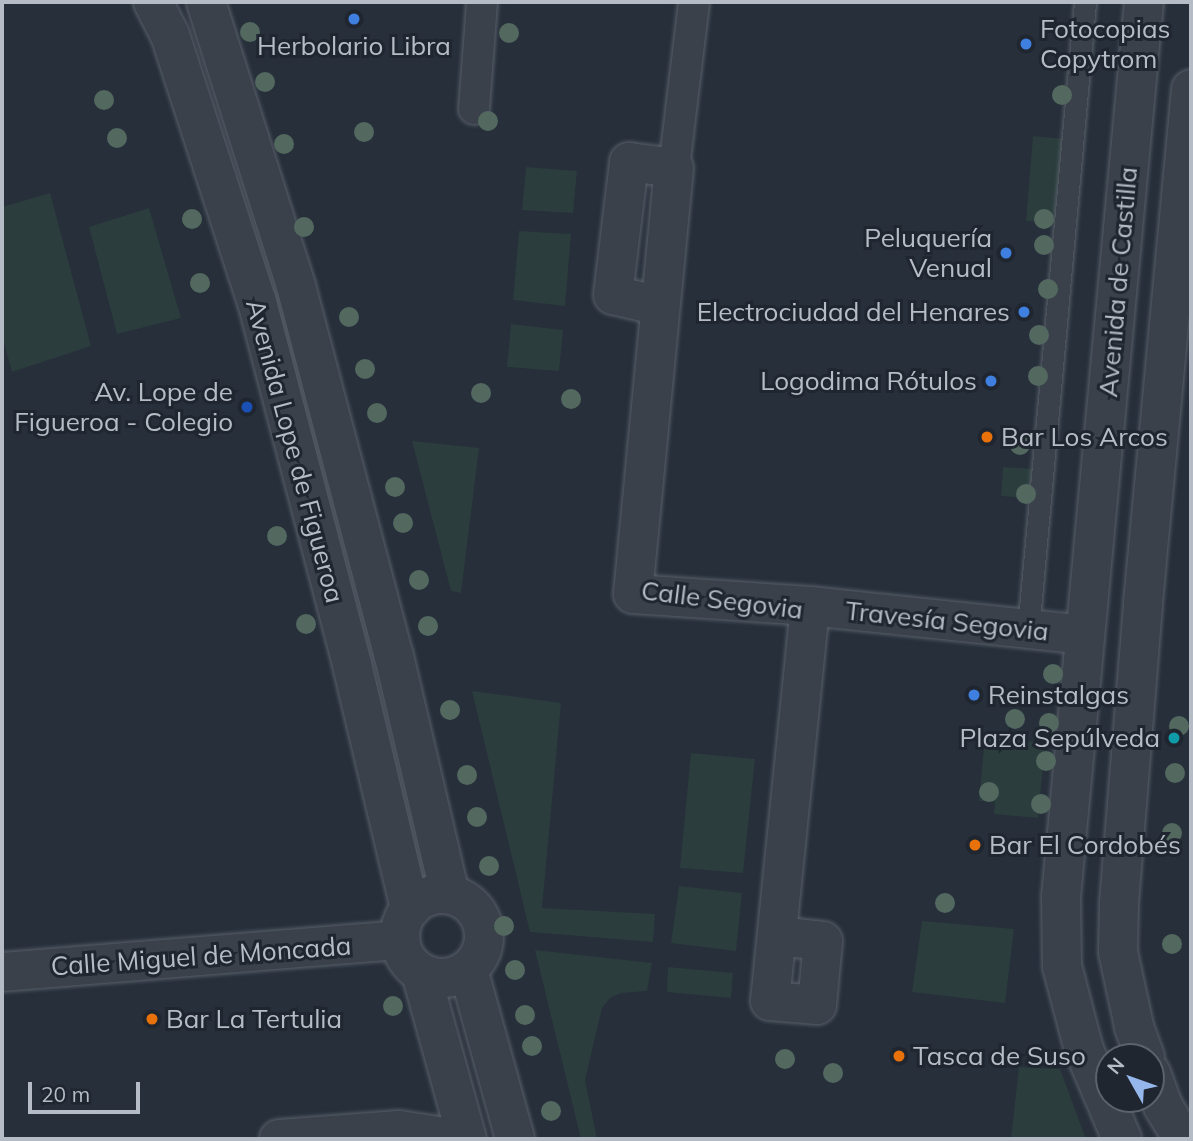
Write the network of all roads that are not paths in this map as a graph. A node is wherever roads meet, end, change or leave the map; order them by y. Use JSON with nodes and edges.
{"nodes":[{"id":1,"x":153,"y":2,"type":"edge"},
{"id":2,"x":206,"y":2,"type":"edge"},
{"id":3,"x":482,"y":2,"type":"edge"},
{"id":4,"x":694,"y":2,"type":"edge"},
{"id":5,"x":1085,"y":2,"type":"edge"},
{"id":6,"x":1144,"y":2,"type":"edge"},
{"id":7,"x":1191,"y":89,"type":"edge"},
{"id":8,"x":474,"y":109,"type":"dead end"},
{"id":9,"x":674,"y":168,"type":"joint"},
{"id":10,"x":810,"y":606,"type":"junction"},
{"id":11,"x":1028,"y":631,"type":"junction"},
{"id":12,"x":1084,"y":635,"type":"junction"},
{"id":13,"x":450,"y":894,"type":"junction"},
{"id":14,"x":405,"y":924,"type":"junction"},
{"id":15,"x":777,"y":936,"type":"dead end"},
{"id":16,"x":468,"y":969,"type":"junction"},
{"id":17,"x":2,"y":972,"type":"edge"},
{"id":18,"x":421,"y":973,"type":"junction"},
{"id":19,"x":1140,"y":1043,"type":"edge"},
{"id":20,"x":1165,"y":1109,"type":"edge"},
{"id":21,"x":279,"y":1139,"type":"edge"},
{"id":22,"x":458,"y":1139,"type":"edge"},
{"id":23,"x":467,"y":1139,"type":"edge"},
{"id":24,"x":515,"y":1139,"type":"edge"},
{"id":25,"x":1122,"y":1139,"type":"edge"},
{"id":26,"x":1183,"y":1139,"type":"edge"}],
"edges":[{"from":1,"to":14,"type":"street","name":"Avenida Lope de Figueroa"},
{"from":2,"to":13,"type":"street","name":"Avenida Lope de Figueroa"},
{"from":3,"to":8,"type":"street"},
{"from":4,"to":9,"type":"street","name":"Calle Segovia"},
{"from":5,"to":11,"type":"lane"},
{"from":6,"to":12,"type":"street","name":"Avenida de Castilla"},
{"from":7,"to":19,"type":"street","name":"Avenida de Castilla"},
{"from":9,"to":10,"type":"street","name":"Calle Segovia"},
{"from":10,"to":11,"type":"street","name":"Travesía Segovia"},
{"from":10,"to":15,"type":"street","name":"Calle Segovia"},
{"from":11,"to":12,"type":"street","name":"Travesía Segovia"},
{"from":12,"to":25,"type":"street","name":"Avenida de Castilla"},
{"from":13,"to":14,"type":"street"},
{"from":13,"to":16,"type":"street"},
{"from":14,"to":17,"type":"street","name":"Calle Miguel de Moncada"},
{"from":14,"to":18,"type":"street"},
{"from":16,"to":18,"type":"street"},
{"from":16,"to":24,"type":"street"},
{"from":18,"to":23,"type":"street"},
{"from":20,"to":26,"type":"street"},
{"from":21,"to":22,"type":"street"}]}
